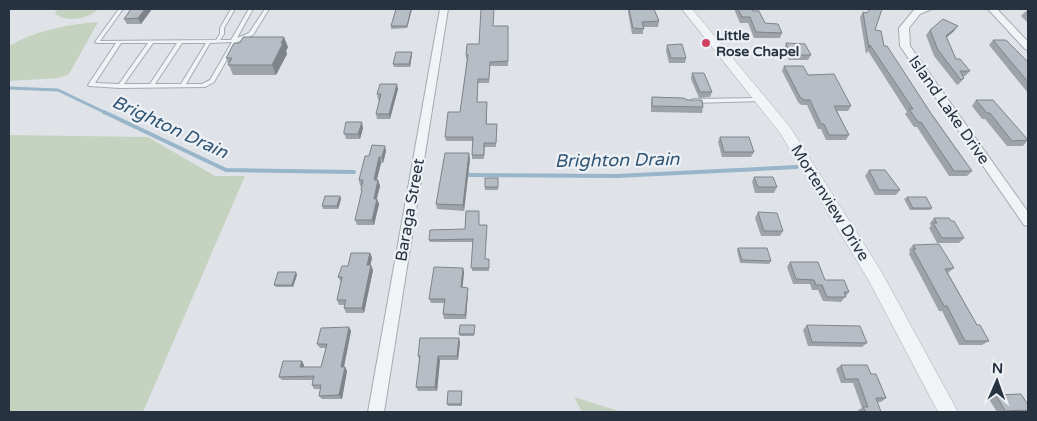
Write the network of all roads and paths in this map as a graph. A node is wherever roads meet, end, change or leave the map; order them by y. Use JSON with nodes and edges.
{"nodes":[{"id":1,"x":121,"y":9,"type":"edge"},
{"id":2,"x":234,"y":9,"type":"edge"},
{"id":3,"x":251,"y":9,"type":"edge"},
{"id":4,"x":267,"y":9,"type":"edge"},
{"id":5,"x":444,"y":9,"type":"edge"},
{"id":6,"x":687,"y":9,"type":"edge"},
{"id":7,"x":928,"y":9,"type":"edge"},
{"id":8,"x":992,"y":9,"type":"edge"},
{"id":9,"x":914,"y":10,"type":"edge"},
{"id":10,"x":209,"y":41,"type":"junction"},
{"id":11,"x":217,"y":41,"type":"junction"},
{"id":12,"x":234,"y":41,"type":"junction"},
{"id":13,"x":119,"y":42,"type":"junction"},
{"id":14,"x":151,"y":42,"type":"junction"},
{"id":15,"x":180,"y":42,"type":"junction"},
{"id":16,"x":1028,"y":47,"type":"edge"},
{"id":17,"x":120,"y":86,"type":"junction"},
{"id":18,"x":151,"y":86,"type":"junction"},
{"id":19,"x":182,"y":86,"type":"junction"},
{"id":20,"x":762,"y":100,"type":"junction"},
{"id":21,"x":686,"y":102,"type":"edge"},
{"id":22,"x":1026,"y":217,"type":"edge"},
{"id":23,"x":376,"y":412,"type":"edge"},
{"id":24,"x":948,"y":412,"type":"edge"}],
"edges":[{"from":1,"to":13,"type":"lane"},
{"from":2,"to":11,"type":"lane"},
{"from":3,"to":12,"type":"lane"},
{"from":4,"to":12,"type":"lane"},
{"from":5,"to":23,"type":"street","name":"Baraga Street"},
{"from":6,"to":20,"type":"street","name":"Mortenview Drive"},
{"from":7,"to":9,"type":"street","name":"Island Lake Drive"},
{"from":8,"to":16,"type":"street"},
{"from":9,"to":22,"type":"street","name":"Island Lake Drive"},
{"from":10,"to":11,"type":"lane"},
{"from":10,"to":15,"type":"lane"},
{"from":10,"to":19,"type":"lane"},
{"from":11,"to":12,"type":"lane"},
{"from":12,"to":19,"type":"lane"},
{"from":13,"to":14,"type":"lane"},
{"from":13,"to":17,"type":"lane"},
{"from":14,"to":15,"type":"lane"},
{"from":14,"to":17,"type":"lane"},
{"from":15,"to":18,"type":"lane"},
{"from":17,"to":18,"type":"lane"},
{"from":18,"to":19,"type":"lane"},
{"from":20,"to":21,"type":"lane"},
{"from":20,"to":24,"type":"street","name":"Mortenview Drive"}]}
